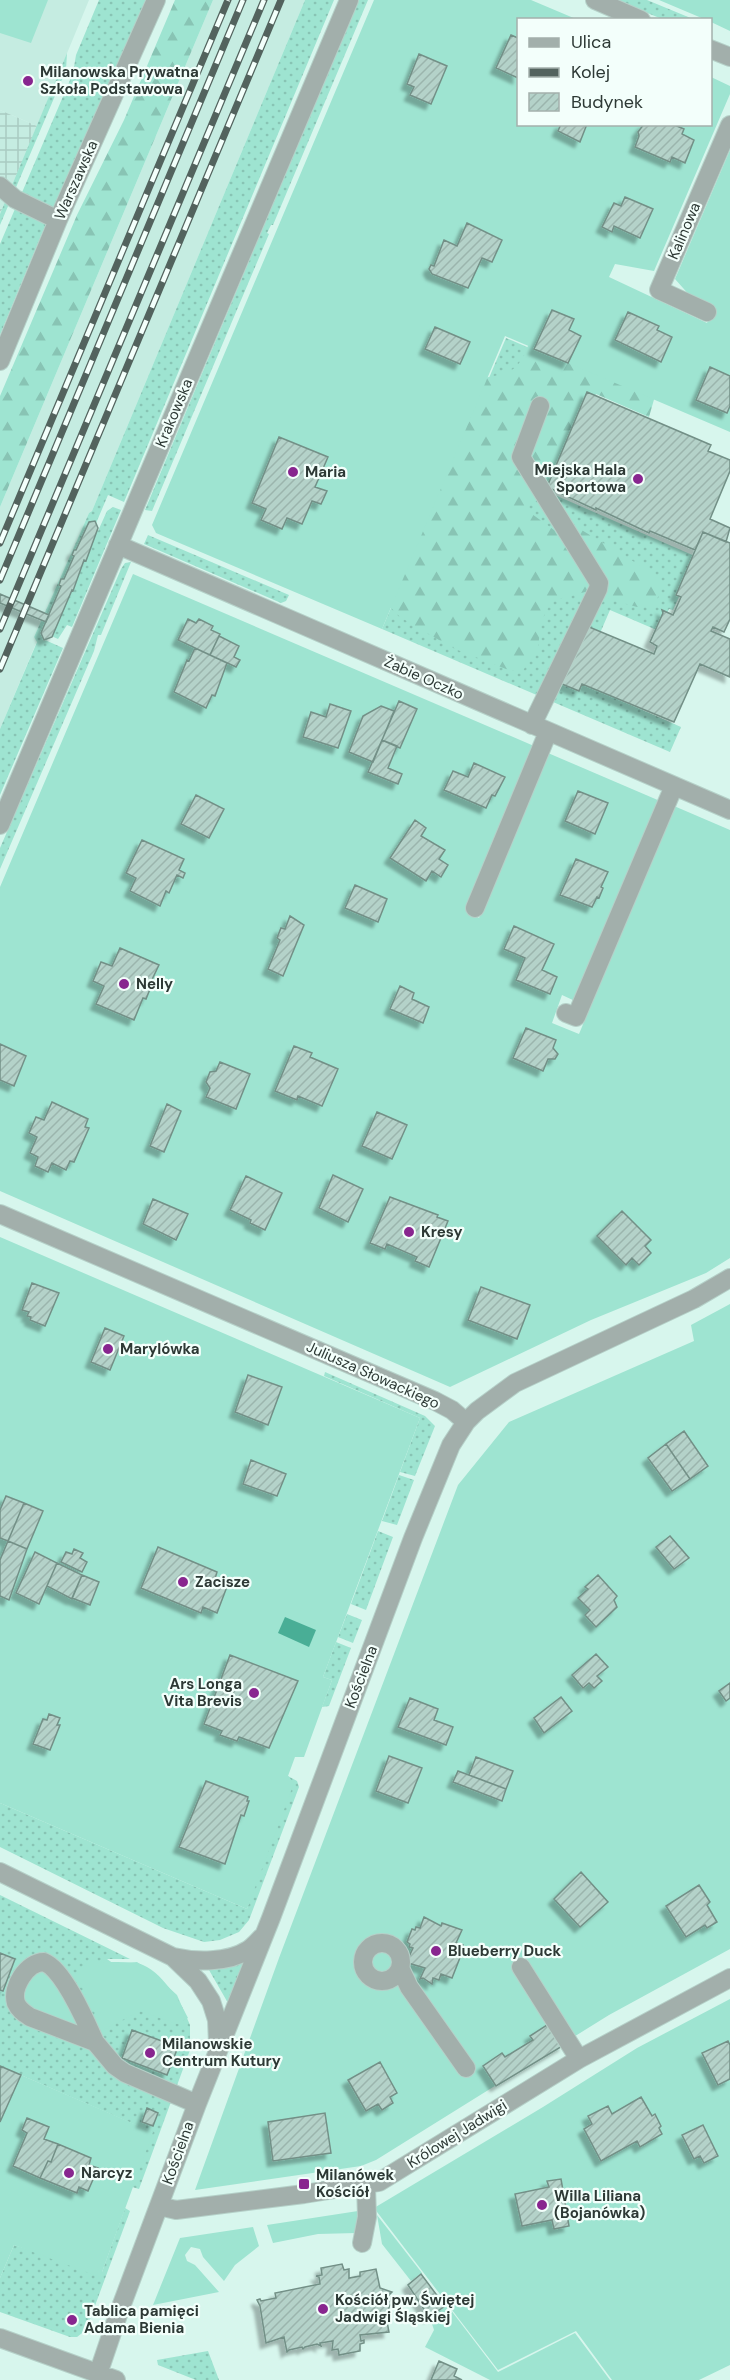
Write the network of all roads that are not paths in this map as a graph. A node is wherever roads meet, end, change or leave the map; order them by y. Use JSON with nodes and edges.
{"nodes":[{"id":1,"x":156,"y":0,"type":"edge"},
{"id":2,"x":349,"y":0,"type":"edge"},
{"id":3,"x":596,"y":0,"type":"edge"},
{"id":4,"x":636,"y":18,"type":"edge"},
{"id":5,"x":712,"y":49,"type":"edge"},
{"id":6,"x":730,"y":57,"type":"edge"},
{"id":7,"x":730,"y":125,"type":"edge"},
{"id":8,"x":0,"y":186,"type":"edge"},
{"id":9,"x":58,"y":220,"type":"junction"},
{"id":10,"x":706,"y":312,"type":"dead end"},
{"id":11,"x":0,"y":361,"type":"edge"},
{"id":12,"x":540,"y":406,"type":"dead end"},
{"id":13,"x":118,"y":545,"type":"junction"},
{"id":14,"x":531,"y":725,"type":"junction"},
{"id":15,"x":549,"y":732,"type":"junction"},
{"id":16,"x":674,"y":786,"type":"junction"},
{"id":17,"x":730,"y":810,"type":"edge"},
{"id":18,"x":0,"y":825,"type":"edge"},
{"id":19,"x":475,"y":908,"type":"dead end"},
{"id":20,"x":566,"y":1013,"type":"dead end"},
{"id":21,"x":0,"y":1214,"type":"edge"},
{"id":22,"x":730,"y":1278,"type":"edge"},
{"id":23,"x":466,"y":1422,"type":"junction"},
{"id":24,"x":0,"y":1872,"type":"edge"},
{"id":25,"x":368,"y":1929,"type":"dead end"},
{"id":26,"x":264,"y":1936,"type":"junction"},
{"id":27,"x":382,"y":1944,"type":"junction"},
{"id":28,"x":173,"y":1957,"type":"junction"},
{"id":29,"x":521,"y":1967,"type":"dead end"},
{"id":30,"x":401,"y":1970,"type":"junction"},
{"id":31,"x":730,"y":1978,"type":"edge"},
{"id":32,"x":95,"y":2042,"type":"junction"},
{"id":33,"x":217,"y":2054,"type":"junction"},
{"id":34,"x":579,"y":2059,"type":"junction"},
{"id":35,"x":466,"y":2068,"type":"dead end"},
{"id":36,"x":197,"y":2104,"type":"junction"},
{"id":37,"x":366,"y":2186,"type":"junction"},
{"id":38,"x":159,"y":2206,"type":"junction"},
{"id":39,"x":362,"y":2244,"type":"dead end"},
{"id":40,"x":0,"y":2338,"type":"edge"},
{"id":41,"x":97,"y":2376,"type":"edge"},
{"id":42,"x":116,"y":2380,"type":"edge"}],
"edges":[{"from":1,"to":9,"type":"street","name":"Warszawska"},
{"from":2,"to":13,"type":"street","name":"Krakowska"},
{"from":3,"to":4,"type":"street"},
{"from":5,"to":6,"type":"street"},
{"from":7,"to":10,"type":"street","name":"Kalinowa"},
{"from":8,"to":9,"type":"street"},
{"from":9,"to":11,"type":"street","name":"Warszawska"},
{"from":12,"to":14,"type":"street"},
{"from":13,"to":14,"type":"street","name":"Żabie Oczko"},
{"from":13,"to":18,"type":"street","name":"Krakowska"},
{"from":14,"to":15,"type":"street","name":"Żabie Oczko"},
{"from":15,"to":16,"type":"street","name":"Żabie Oczko"},
{"from":15,"to":19,"type":"street"},
{"from":16,"to":17,"type":"street","name":"Żabie Oczko"},
{"from":16,"to":20,"type":"street"},
{"from":21,"to":23,"type":"street","name":"Juliusza Słowackiego"},
{"from":22,"to":23,"type":"street"},
{"from":23,"to":26,"type":"street","name":"Kościelna"},
{"from":24,"to":28,"type":"street"},
{"from":25,"to":27,"type":"street"},
{"from":26,"to":28,"type":"street"},
{"from":26,"to":33,"type":"street","name":"Kościelna"},
{"from":27,"to":30,"type":"street"},
{"from":27,"to":30,"type":"street"},
{"from":28,"to":33,"type":"street"},
{"from":29,"to":34,"type":"street"},
{"from":30,"to":35,"type":"street"},
{"from":31,"to":34,"type":"street","name":"Królowej Jadwigi"},
{"from":32,"to":32,"type":"street"},
{"from":32,"to":36,"type":"street"},
{"from":33,"to":36,"type":"street","name":"Kościelna"},
{"from":34,"to":37,"type":"street","name":"Królowej Jadwigi"},
{"from":36,"to":38,"type":"street","name":"Kościelna"},
{"from":37,"to":38,"type":"street","name":"Królowej Jadwigi"},
{"from":37,"to":39,"type":"street"},
{"from":38,"to":41,"type":"street","name":"Kościelna"},
{"from":40,"to":41,"type":"street"},
{"from":41,"to":42,"type":"street"}]}
